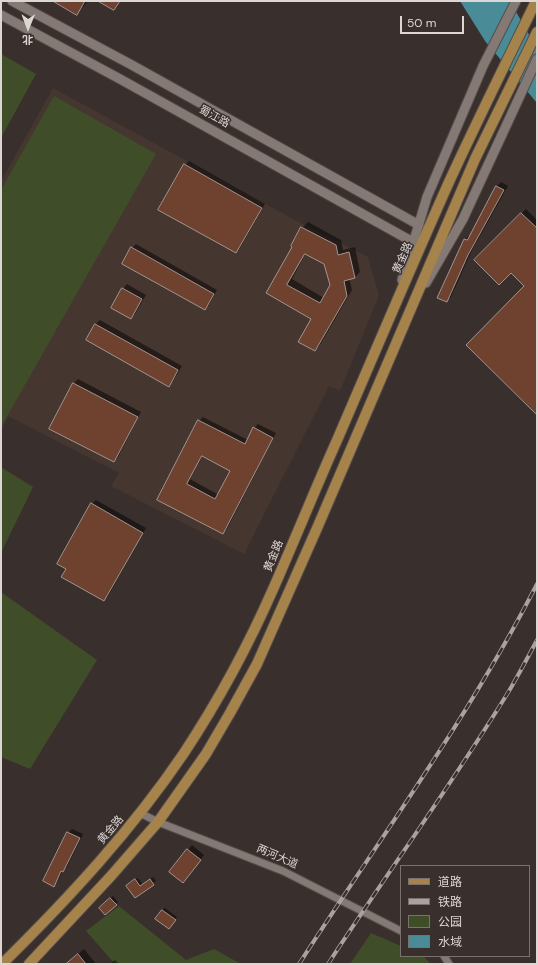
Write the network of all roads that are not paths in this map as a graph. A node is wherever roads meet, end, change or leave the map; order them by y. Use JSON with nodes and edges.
{"nodes":[{"id":1,"x":12,"y":1,"type":"edge"},
{"id":2,"x":516,"y":1,"type":"edge"},
{"id":3,"x":536,"y":1,"type":"edge"},
{"id":4,"x":1,"y":15,"type":"edge"},
{"id":5,"x":537,"y":32,"type":"edge"},
{"id":6,"x":537,"y":59,"type":"edge"},
{"id":7,"x":419,"y":225,"type":"junction"},
{"id":8,"x":414,"y":242,"type":"junction"},
{"id":9,"x":391,"y":314,"type":"junction"},
{"id":10,"x":408,"y":314,"type":"junction"},
{"id":11,"x":140,"y":813,"type":"junction"},
{"id":12,"x":158,"y":822,"type":"junction"},
{"id":13,"x":400,"y":930,"type":"edge"},
{"id":14,"x":2,"y":964,"type":"edge"},
{"id":15,"x":29,"y":964,"type":"edge"}],
"edges":[{"from":1,"to":7,"type":"street","name":"蜀江路"},
{"from":2,"to":7,"type":"street"},
{"from":3,"to":9,"type":"main road","name":"黄金路"},
{"from":4,"to":8,"type":"street","name":"蜀江路"},
{"from":5,"to":10,"type":"main road"},
{"from":6,"to":10,"type":"street"},
{"from":7,"to":8,"type":"street"},
{"from":8,"to":9,"type":"street"},
{"from":9,"to":11,"type":"main road","name":"黄金路"},
{"from":10,"to":12,"type":"main road"},
{"from":11,"to":12,"type":"street","name":"两河大道"},
{"from":11,"to":14,"type":"main road","name":"黄金路"},
{"from":12,"to":13,"type":"street","name":"两河大道"},
{"from":12,"to":15,"type":"main road"}]}
